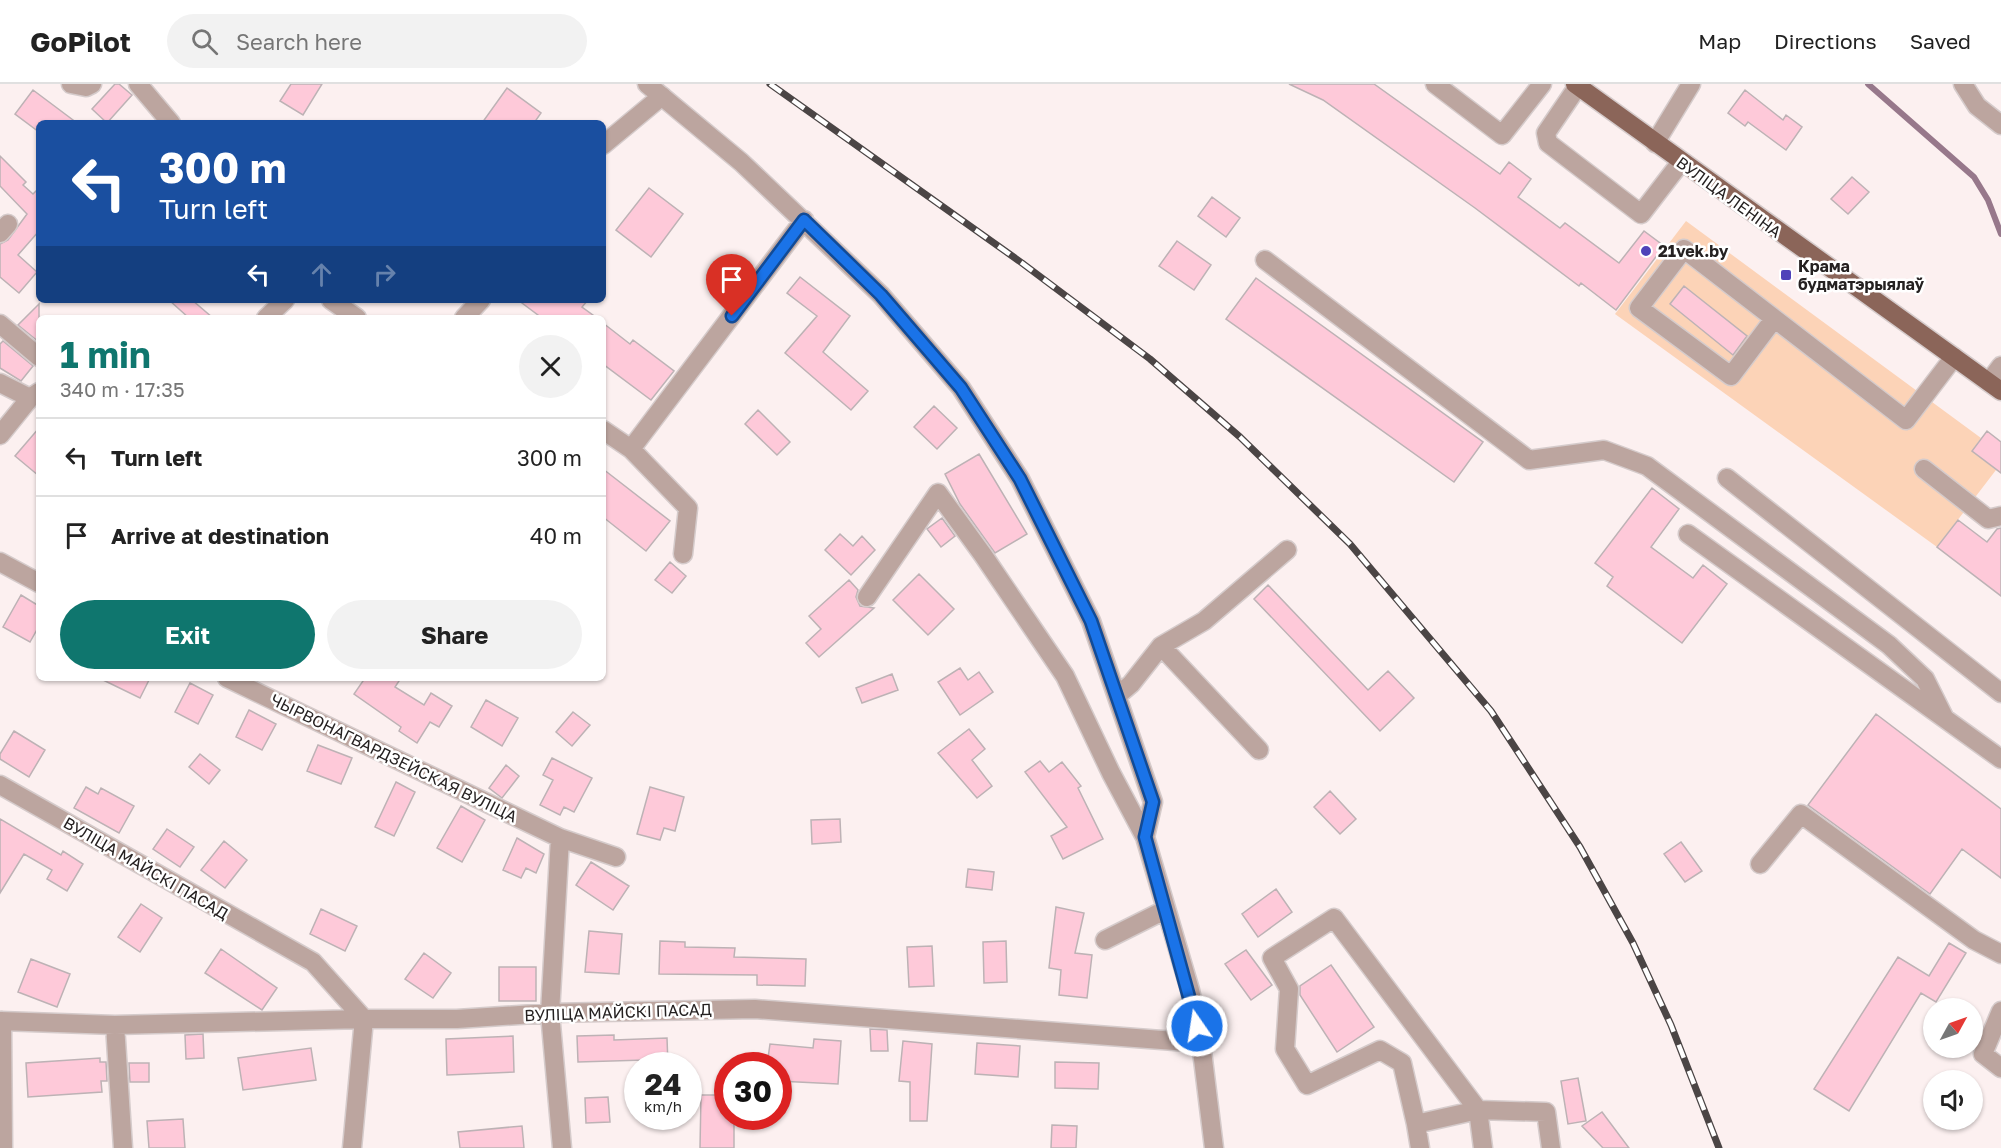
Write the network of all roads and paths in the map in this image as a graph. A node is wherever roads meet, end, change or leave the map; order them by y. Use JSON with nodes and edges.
{"nodes":[{"id":1,"x":71,"y":84,"type":"edge"},
{"id":2,"x":92,"y":84,"type":"edge"},
{"id":3,"x":138,"y":84,"type":"edge"},
{"id":4,"x":647,"y":84,"type":"edge"},
{"id":5,"x":1435,"y":84,"type":"edge"},
{"id":6,"x":1542,"y":84,"type":"edge"},
{"id":7,"x":1691,"y":84,"type":"edge"},
{"id":8,"x":1963,"y":84,"type":"edge"},
{"id":9,"x":1577,"y":85,"type":"edge"},
{"id":10,"x":662,"y":96,"type":"junction"},
{"id":11,"x":168,"y":120,"type":"edge"},
{"id":12,"x":2001,"y":125,"type":"edge"},
{"id":13,"x":606,"y":143,"type":"edge"},
{"id":14,"x":1654,"y":143,"type":"junction"},
{"id":15,"x":1681,"y":162,"type":"junction"},
{"id":16,"x":804,"y":220,"type":"junction"},
{"id":17,"x":1265,"y":260,"type":"dead end"},
{"id":18,"x":282,"y":303,"type":"edge"},
{"id":19,"x":335,"y":303,"type":"edge"},
{"id":20,"x":478,"y":303,"type":"edge"},
{"id":21,"x":269,"y":315,"type":"edge"},
{"id":22,"x":353,"y":315,"type":"edge"},
{"id":23,"x":467,"y":315,"type":"edge"},
{"id":24,"x":1774,"y":319,"type":"junction"},
{"id":25,"x":0,"y":324,"type":"edge"},
{"id":26,"x":36,"y":354,"type":"edge"},
{"id":27,"x":1954,"y":357,"type":"junction"},
{"id":28,"x":2001,"y":366,"type":"edge"},
{"id":29,"x":0,"y":383,"type":"edge"},
{"id":30,"x":1995,"y":387,"type":"edge"},
{"id":31,"x":35,"y":395,"type":"edge"},
{"id":32,"x":606,"y":432,"type":"edge"},
{"id":33,"x":0,"y":435,"type":"edge"},
{"id":34,"x":631,"y":449,"type":"junction"},
{"id":35,"x":1924,"y":469,"type":"dead end"},
{"id":36,"x":1726,"y":478,"type":"dead end"},
{"id":37,"x":2001,"y":516,"type":"edge"},
{"id":38,"x":1688,"y":534,"type":"dead end"},
{"id":39,"x":1287,"y":550,"type":"dead end"},
{"id":40,"x":683,"y":554,"type":"dead end"},
{"id":41,"x":0,"y":562,"type":"edge"},
{"id":42,"x":36,"y":581,"type":"edge"},
{"id":43,"x":867,"y":597,"type":"dead end"},
{"id":44,"x":1161,"y":646,"type":"junction"},
{"id":45,"x":233,"y":681,"type":"edge"},
{"id":46,"x":2001,"y":693,"type":"edge"},
{"id":47,"x":1118,"y":695,"type":"junction"},
{"id":48,"x":1944,"y":717,"type":"junction"},
{"id":49,"x":1259,"y":750,"type":"dead end"},
{"id":50,"x":2001,"y":759,"type":"edge"},
{"id":51,"x":0,"y":785,"type":"edge"},
{"id":52,"x":1145,"y":837,"type":"junction"},
{"id":53,"x":560,"y":838,"type":"junction"},
{"id":54,"x":616,"y":857,"type":"dead end"},
{"id":55,"x":1760,"y":864,"type":"dead end"},
{"id":56,"x":1165,"y":910,"type":"junction"},
{"id":57,"x":1105,"y":940,"type":"dead end"},
{"id":58,"x":2001,"y":954,"type":"edge"},
{"id":59,"x":2001,"y":1011,"type":"edge"},
{"id":60,"x":550,"y":1013,"type":"junction"},
{"id":61,"x":364,"y":1019,"type":"junction"},
{"id":62,"x":1,"y":1021,"type":"edge"},
{"id":63,"x":115,"y":1025,"type":"junction"},
{"id":64,"x":1202,"y":1043,"type":"junction"},
{"id":65,"x":2001,"y":1068,"type":"edge"},
{"id":66,"x":1478,"y":1110,"type":"junction"},
{"id":67,"x":1416,"y":1124,"type":"junction"},
{"id":68,"x":3,"y":1148,"type":"edge"},
{"id":69,"x":123,"y":1148,"type":"edge"},
{"id":70,"x":352,"y":1148,"type":"edge"},
{"id":71,"x":562,"y":1148,"type":"edge"},
{"id":72,"x":1214,"y":1148,"type":"edge"},
{"id":73,"x":1420,"y":1148,"type":"edge"},
{"id":74,"x":1483,"y":1148,"type":"edge"},
{"id":75,"x":1551,"y":1148,"type":"edge"}],
"edges":[{"from":1,"to":2,"type":"street"},
{"from":3,"to":11,"type":"street"},
{"from":4,"to":10,"type":"street"},
{"from":5,"to":6,"type":"street"},
{"from":7,"to":14,"type":"street"},
{"from":8,"to":12,"type":"street"},
{"from":9,"to":14,"type":"main road","name":"ВУЛІЦА ЛЕНІНА"},
{"from":9,"to":15,"type":"street"},
{"from":10,"to":13,"type":"street"},
{"from":10,"to":16,"type":"street"},
{"from":14,"to":15,"type":"main road","name":"ВУЛІЦА ЛЕНІНА"},
{"from":15,"to":27,"type":"main road","name":"ВУЛІЦА ЛЕНІНА"},
{"from":16,"to":34,"type":"street"},
{"from":16,"to":47,"type":"street"},
{"from":17,"to":48,"type":"street"},
{"from":18,"to":21,"type":"street"},
{"from":19,"to":22,"type":"street"},
{"from":20,"to":23,"type":"street"},
{"from":24,"to":24,"type":"street"},
{"from":24,"to":27,"type":"street"},
{"from":25,"to":26,"type":"street"},
{"from":27,"to":30,"type":"main road","name":"ВУЛІЦА ЛЕНІНА"},
{"from":28,"to":30,"type":"street"},
{"from":29,"to":31,"type":"street"},
{"from":31,"to":33,"type":"street"},
{"from":32,"to":34,"type":"street"},
{"from":34,"to":40,"type":"street"},
{"from":35,"to":37,"type":"street"},
{"from":36,"to":46,"type":"street"},
{"from":38,"to":48,"type":"street"},
{"from":39,"to":44,"type":"street"},
{"from":41,"to":42,"type":"street"},
{"from":43,"to":52,"type":"street"},
{"from":44,"to":47,"type":"street"},
{"from":44,"to":49,"type":"street"},
{"from":45,"to":53,"type":"street","name":"ЧЫРВОНАГВАРДЗЕЙСКАЯ ВУЛІЦА"},
{"from":47,"to":52,"type":"street"},
{"from":48,"to":50,"type":"street"},
{"from":51,"to":61,"type":"street","name":"ВУЛІЦА МАЙСКІ ПАСАД"},
{"from":52,"to":56,"type":"street"},
{"from":53,"to":54,"type":"street","name":"ЧЫРВОНАГВАРДЗЕЙСКАЯ ВУЛІЦА"},
{"from":53,"to":60,"type":"street"},
{"from":55,"to":58,"type":"street"},
{"from":56,"to":57,"type":"street"},
{"from":56,"to":64,"type":"street"},
{"from":59,"to":65,"type":"street"},
{"from":60,"to":61,"type":"street","name":"ВУЛІЦА МАЙСКІ ПАСАД"},
{"from":60,"to":64,"type":"street","name":"ВУЛІЦА МАЙСКІ ПАСАД"},
{"from":60,"to":71,"type":"street"},
{"from":61,"to":63,"type":"street"},
{"from":61,"to":70,"type":"street"},
{"from":62,"to":63,"type":"street"},
{"from":62,"to":68,"type":"street"},
{"from":63,"to":69,"type":"street"},
{"from":64,"to":72,"type":"street"},
{"from":66,"to":67,"type":"street"},
{"from":66,"to":67,"type":"street"},
{"from":66,"to":74,"type":"street"},
{"from":66,"to":75,"type":"street"},
{"from":67,"to":73,"type":"street"}]}
